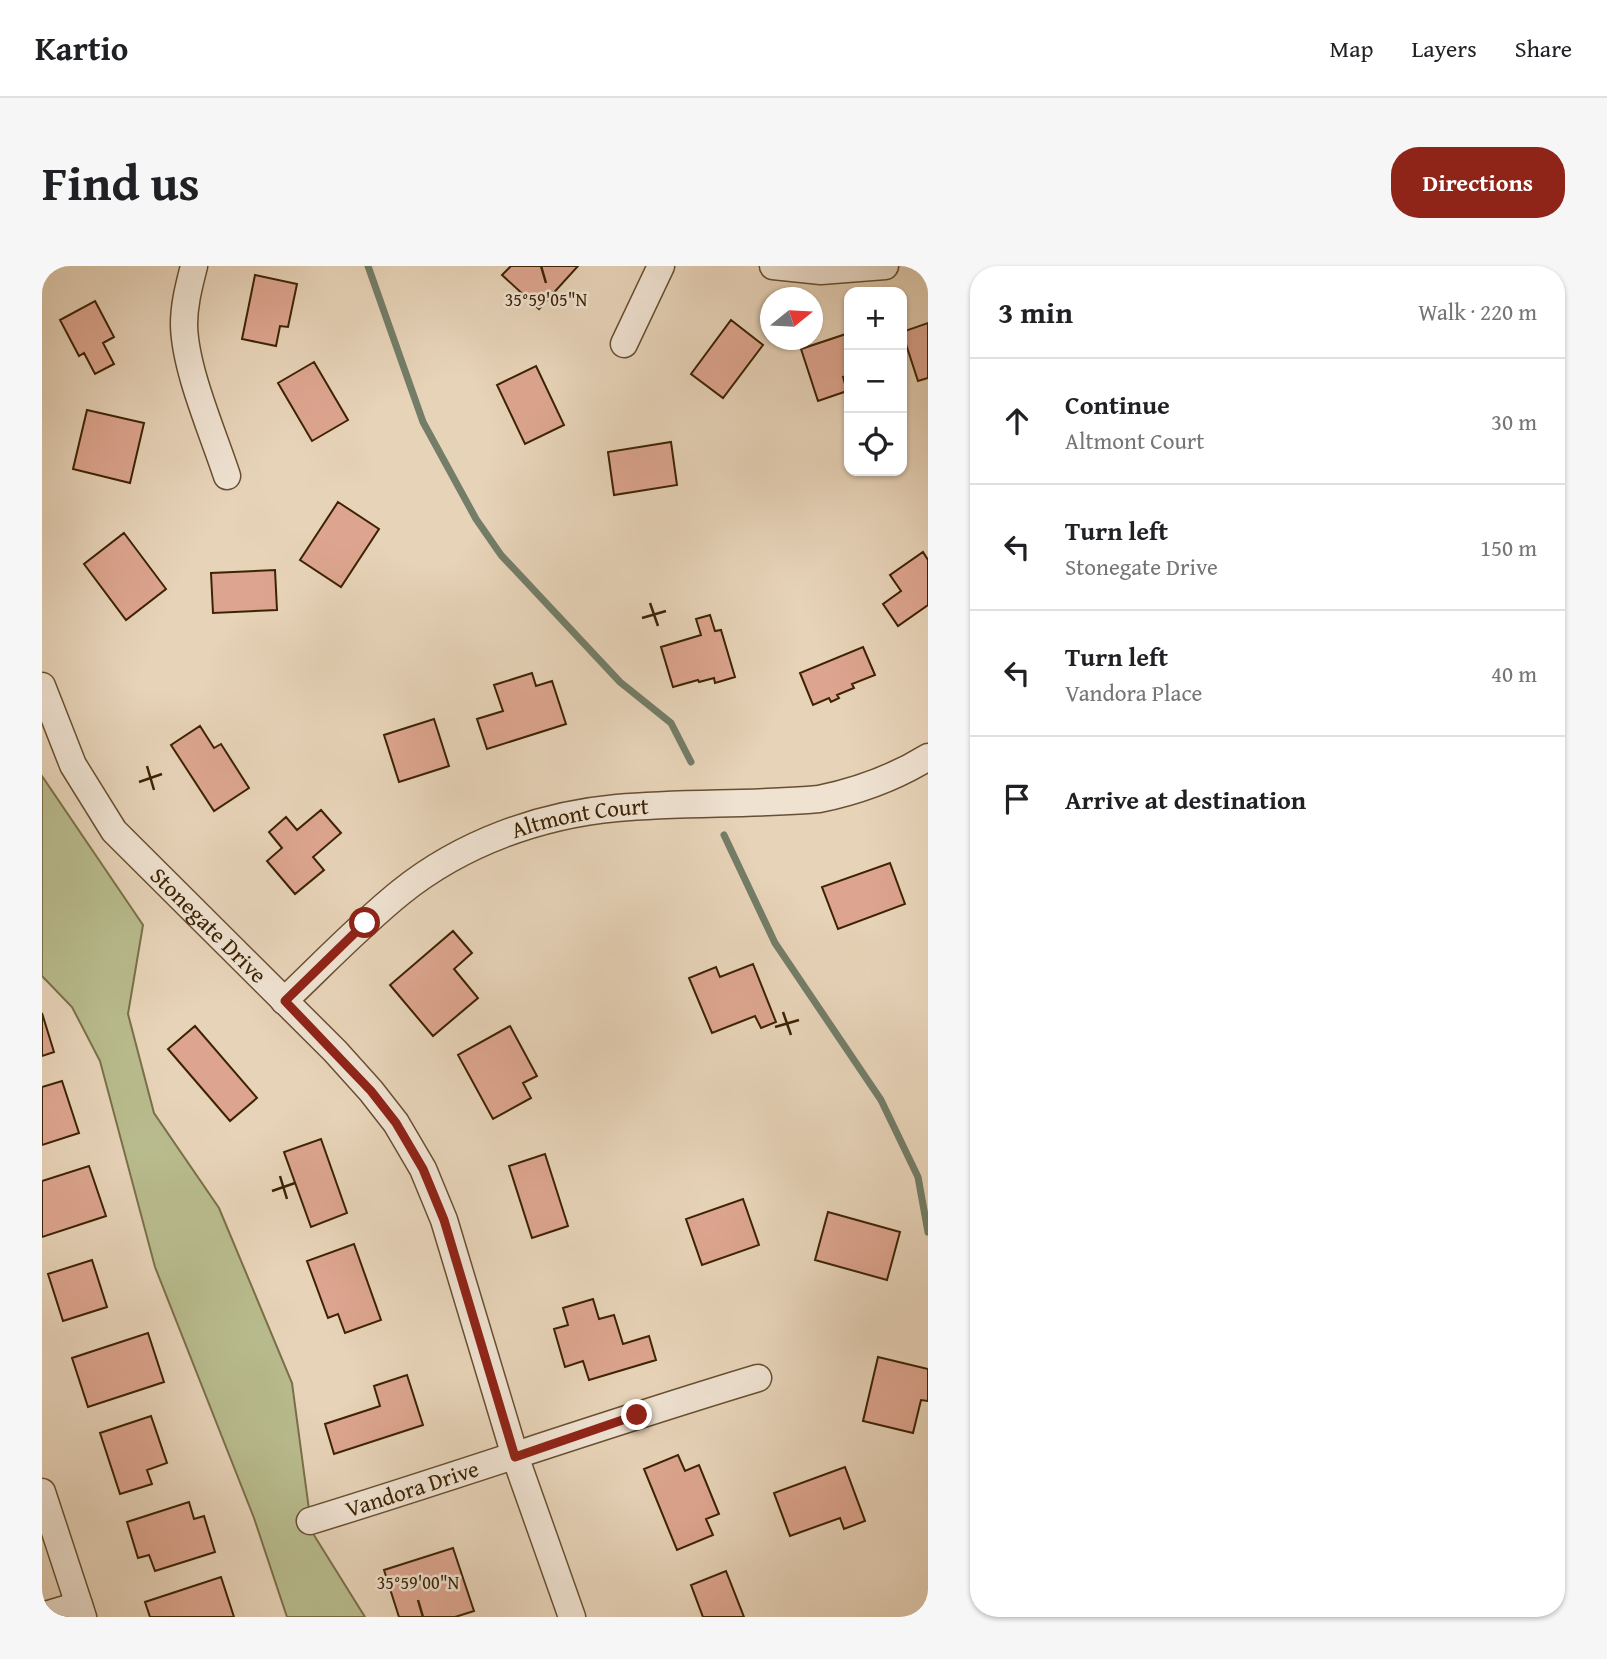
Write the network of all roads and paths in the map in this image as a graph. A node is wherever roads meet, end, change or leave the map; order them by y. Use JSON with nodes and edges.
{"nodes":[{"id":1,"x":194,"y":266,"type":"edge"},
{"id":2,"x":661,"y":266,"type":"edge"},
{"id":3,"x":773,"y":266,"type":"edge"},
{"id":4,"x":885,"y":266,"type":"edge"},
{"id":5,"x":624,"y":344,"type":"dead end"},
{"id":6,"x":228,"y":477,"type":"dead end"},
{"id":7,"x":42,"y":686,"type":"edge"},
{"id":8,"x":928,"y":757,"type":"edge"},
{"id":9,"x":285,"y":1001,"type":"junction"},
{"id":10,"x":758,"y":1378,"type":"dead end"},
{"id":11,"x":515,"y":1457,"type":"junction"},
{"id":12,"x":42,"y":1492,"type":"edge"},
{"id":13,"x":310,"y":1521,"type":"dead end"},
{"id":14,"x":81,"y":1611,"type":"edge"},
{"id":15,"x":42,"y":1616,"type":"edge"},
{"id":16,"x":572,"y":1617,"type":"edge"}],
"edges":[{"from":1,"to":6,"type":"street"},
{"from":2,"to":5,"type":"street"},
{"from":3,"to":4,"type":"street"},
{"from":7,"to":9,"type":"street","name":"Stonegate Drive"},
{"from":8,"to":9,"type":"street","name":"Altmont Court"},
{"from":9,"to":11,"type":"street","name":"Stonegate Drive"},
{"from":10,"to":11,"type":"street","name":"Vandora Drive"},
{"from":11,"to":13,"type":"street","name":"Vandora Drive"},
{"from":11,"to":16,"type":"street","name":"Stonegate Drive"},
{"from":12,"to":14,"type":"street"},
{"from":14,"to":15,"type":"street"}]}
